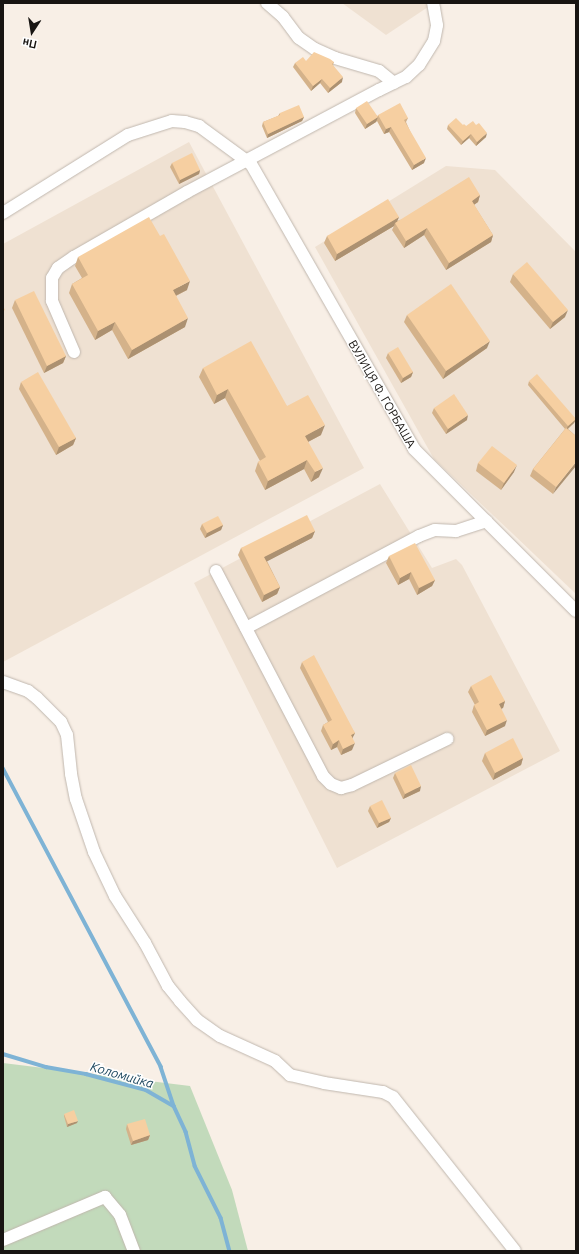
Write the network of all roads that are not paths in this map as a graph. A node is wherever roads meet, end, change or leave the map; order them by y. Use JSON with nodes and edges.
{"nodes":[{"id":1,"x":267,"y":3,"type":"edge"},
{"id":2,"x":433,"y":3,"type":"edge"},
{"id":3,"x":394,"y":83,"type":"junction"},
{"id":4,"x":248,"y":161,"type":"junction"},
{"id":5,"x":3,"y":213,"type":"edge"},
{"id":6,"x":74,"y":352,"type":"dead end"},
{"id":7,"x":486,"y":521,"type":"junction"},
{"id":8,"x":216,"y":571,"type":"dead end"},
{"id":9,"x":576,"y":611,"type":"edge"},
{"id":10,"x":246,"y":628,"type":"junction"},
{"id":11,"x":3,"y":682,"type":"edge"},
{"id":12,"x":447,"y":739,"type":"dead end"},
{"id":13,"x":3,"y":1240,"type":"edge"},
{"id":14,"x":134,"y":1251,"type":"edge"},
{"id":15,"x":515,"y":1251,"type":"edge"}],
"edges":[{"from":1,"to":3,"type":"street"},
{"from":2,"to":3,"type":"street"},
{"from":3,"to":4,"type":"street"},
{"from":4,"to":5,"type":"street"},
{"from":4,"to":6,"type":"street"},
{"from":4,"to":7,"type":"street","name":"ВУЛИЦЯ Ф. ГОРБАША"},
{"from":7,"to":9,"type":"street","name":"ВУЛИЦЯ Ф. ГОРБАША"},
{"from":7,"to":10,"type":"street"},
{"from":8,"to":10,"type":"street"},
{"from":10,"to":12,"type":"street"},
{"from":11,"to":15,"type":"street"},
{"from":13,"to":14,"type":"street"}]}
